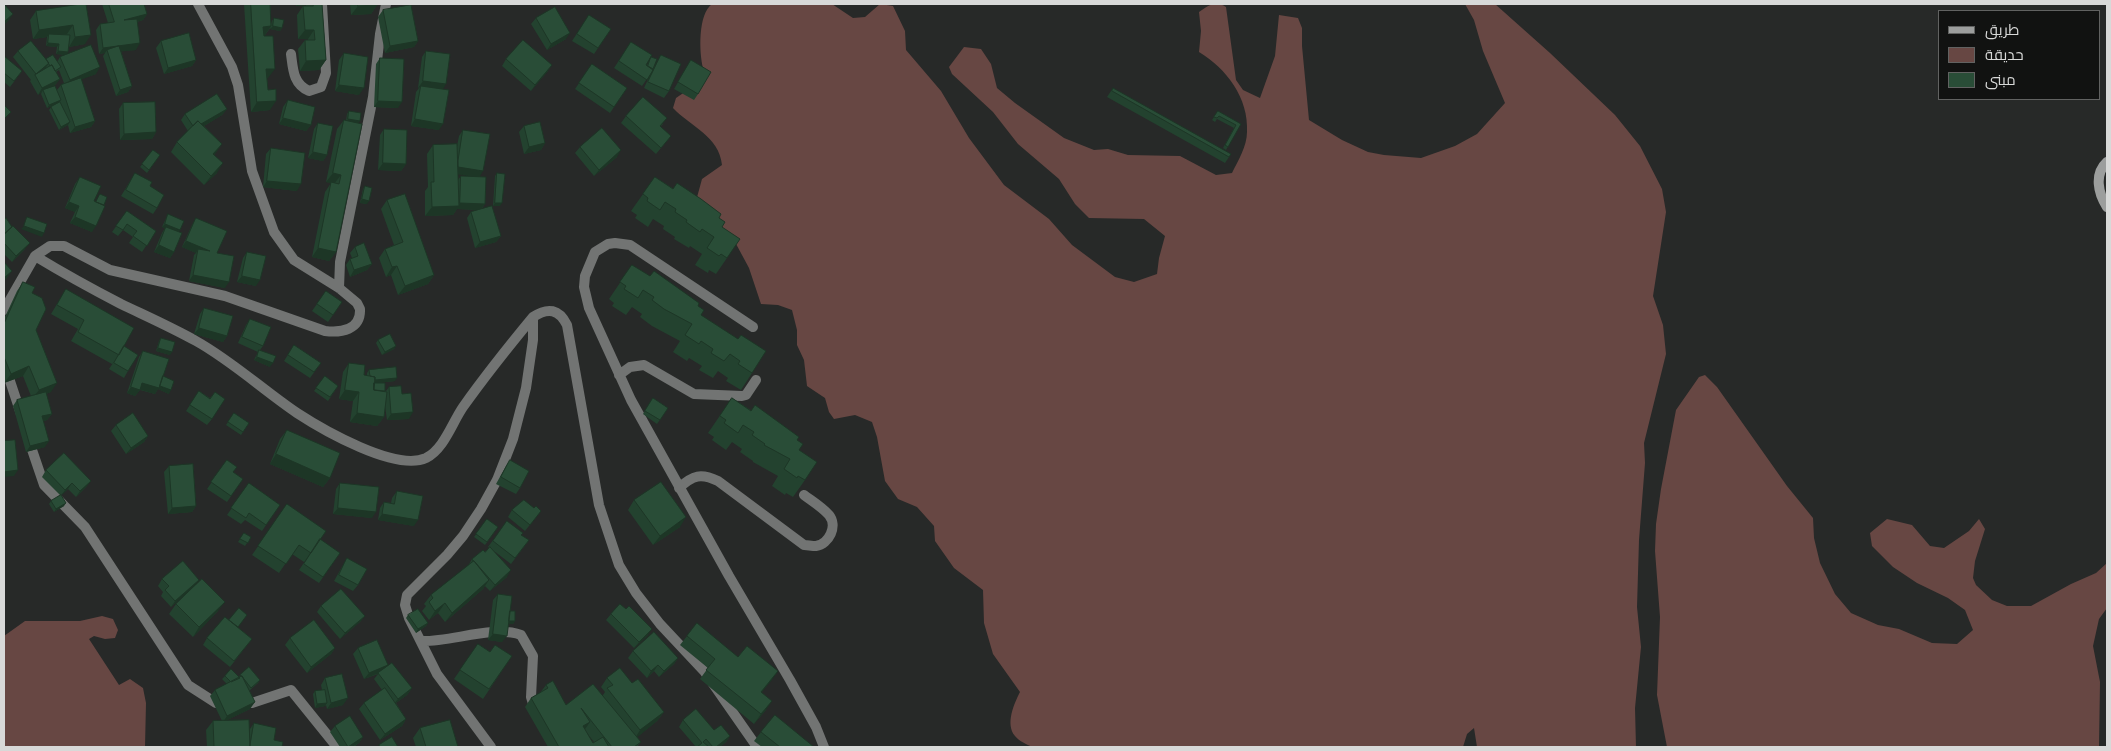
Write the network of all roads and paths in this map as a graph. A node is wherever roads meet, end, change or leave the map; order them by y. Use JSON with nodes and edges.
{"nodes":[{"id":1,"x":198,"y":4,"type":"edge"},
{"id":2,"x":322,"y":4,"type":"edge"},
{"id":3,"x":386,"y":4,"type":"edge"},
{"id":4,"x":292,"y":54,"type":"dead end"},
{"id":5,"x":2107,"y":162,"type":"edge"},
{"id":6,"x":2107,"y":207,"type":"edge"},
{"id":7,"x":35,"y":256,"type":"junction"},
{"id":8,"x":340,"y":288,"type":"junction"},
{"id":9,"x":4,"y":310,"type":"edge"},
{"id":10,"x":533,"y":317,"type":"junction"},
{"id":11,"x":753,"y":327,"type":"dead end"},
{"id":12,"x":4,"y":363,"type":"edge"},
{"id":13,"x":619,"y":374,"type":"junction"},
{"id":14,"x":756,"y":380,"type":"edge"},
{"id":15,"x":680,"y":488,"type":"junction"},
{"id":16,"x":804,"y":495,"type":"edge"},
{"id":17,"x":421,"y":641,"type":"junction"},
{"id":18,"x":538,"y":718,"type":"edge"},
{"id":19,"x":337,"y":747,"type":"edge"},
{"id":20,"x":491,"y":747,"type":"edge"},
{"id":21,"x":757,"y":747,"type":"edge"},
{"id":22,"x":824,"y":747,"type":"edge"}],
"edges":[{"from":1,"to":8,"type":"street"},
{"from":2,"to":4,"type":"street"},
{"from":3,"to":8,"type":"street"},
{"from":5,"to":6,"type":"street"},
{"from":7,"to":8,"type":"street"},
{"from":7,"to":9,"type":"street"},
{"from":7,"to":10,"type":"street"},
{"from":10,"to":17,"type":"street"},
{"from":10,"to":21,"type":"street"},
{"from":11,"to":13,"type":"street"},
{"from":12,"to":19,"type":"street"},
{"from":13,"to":14,"type":"street"},
{"from":13,"to":15,"type":"street"},
{"from":15,"to":16,"type":"street"},
{"from":15,"to":22,"type":"street"},
{"from":17,"to":18,"type":"street"},
{"from":17,"to":20,"type":"street"}]}
